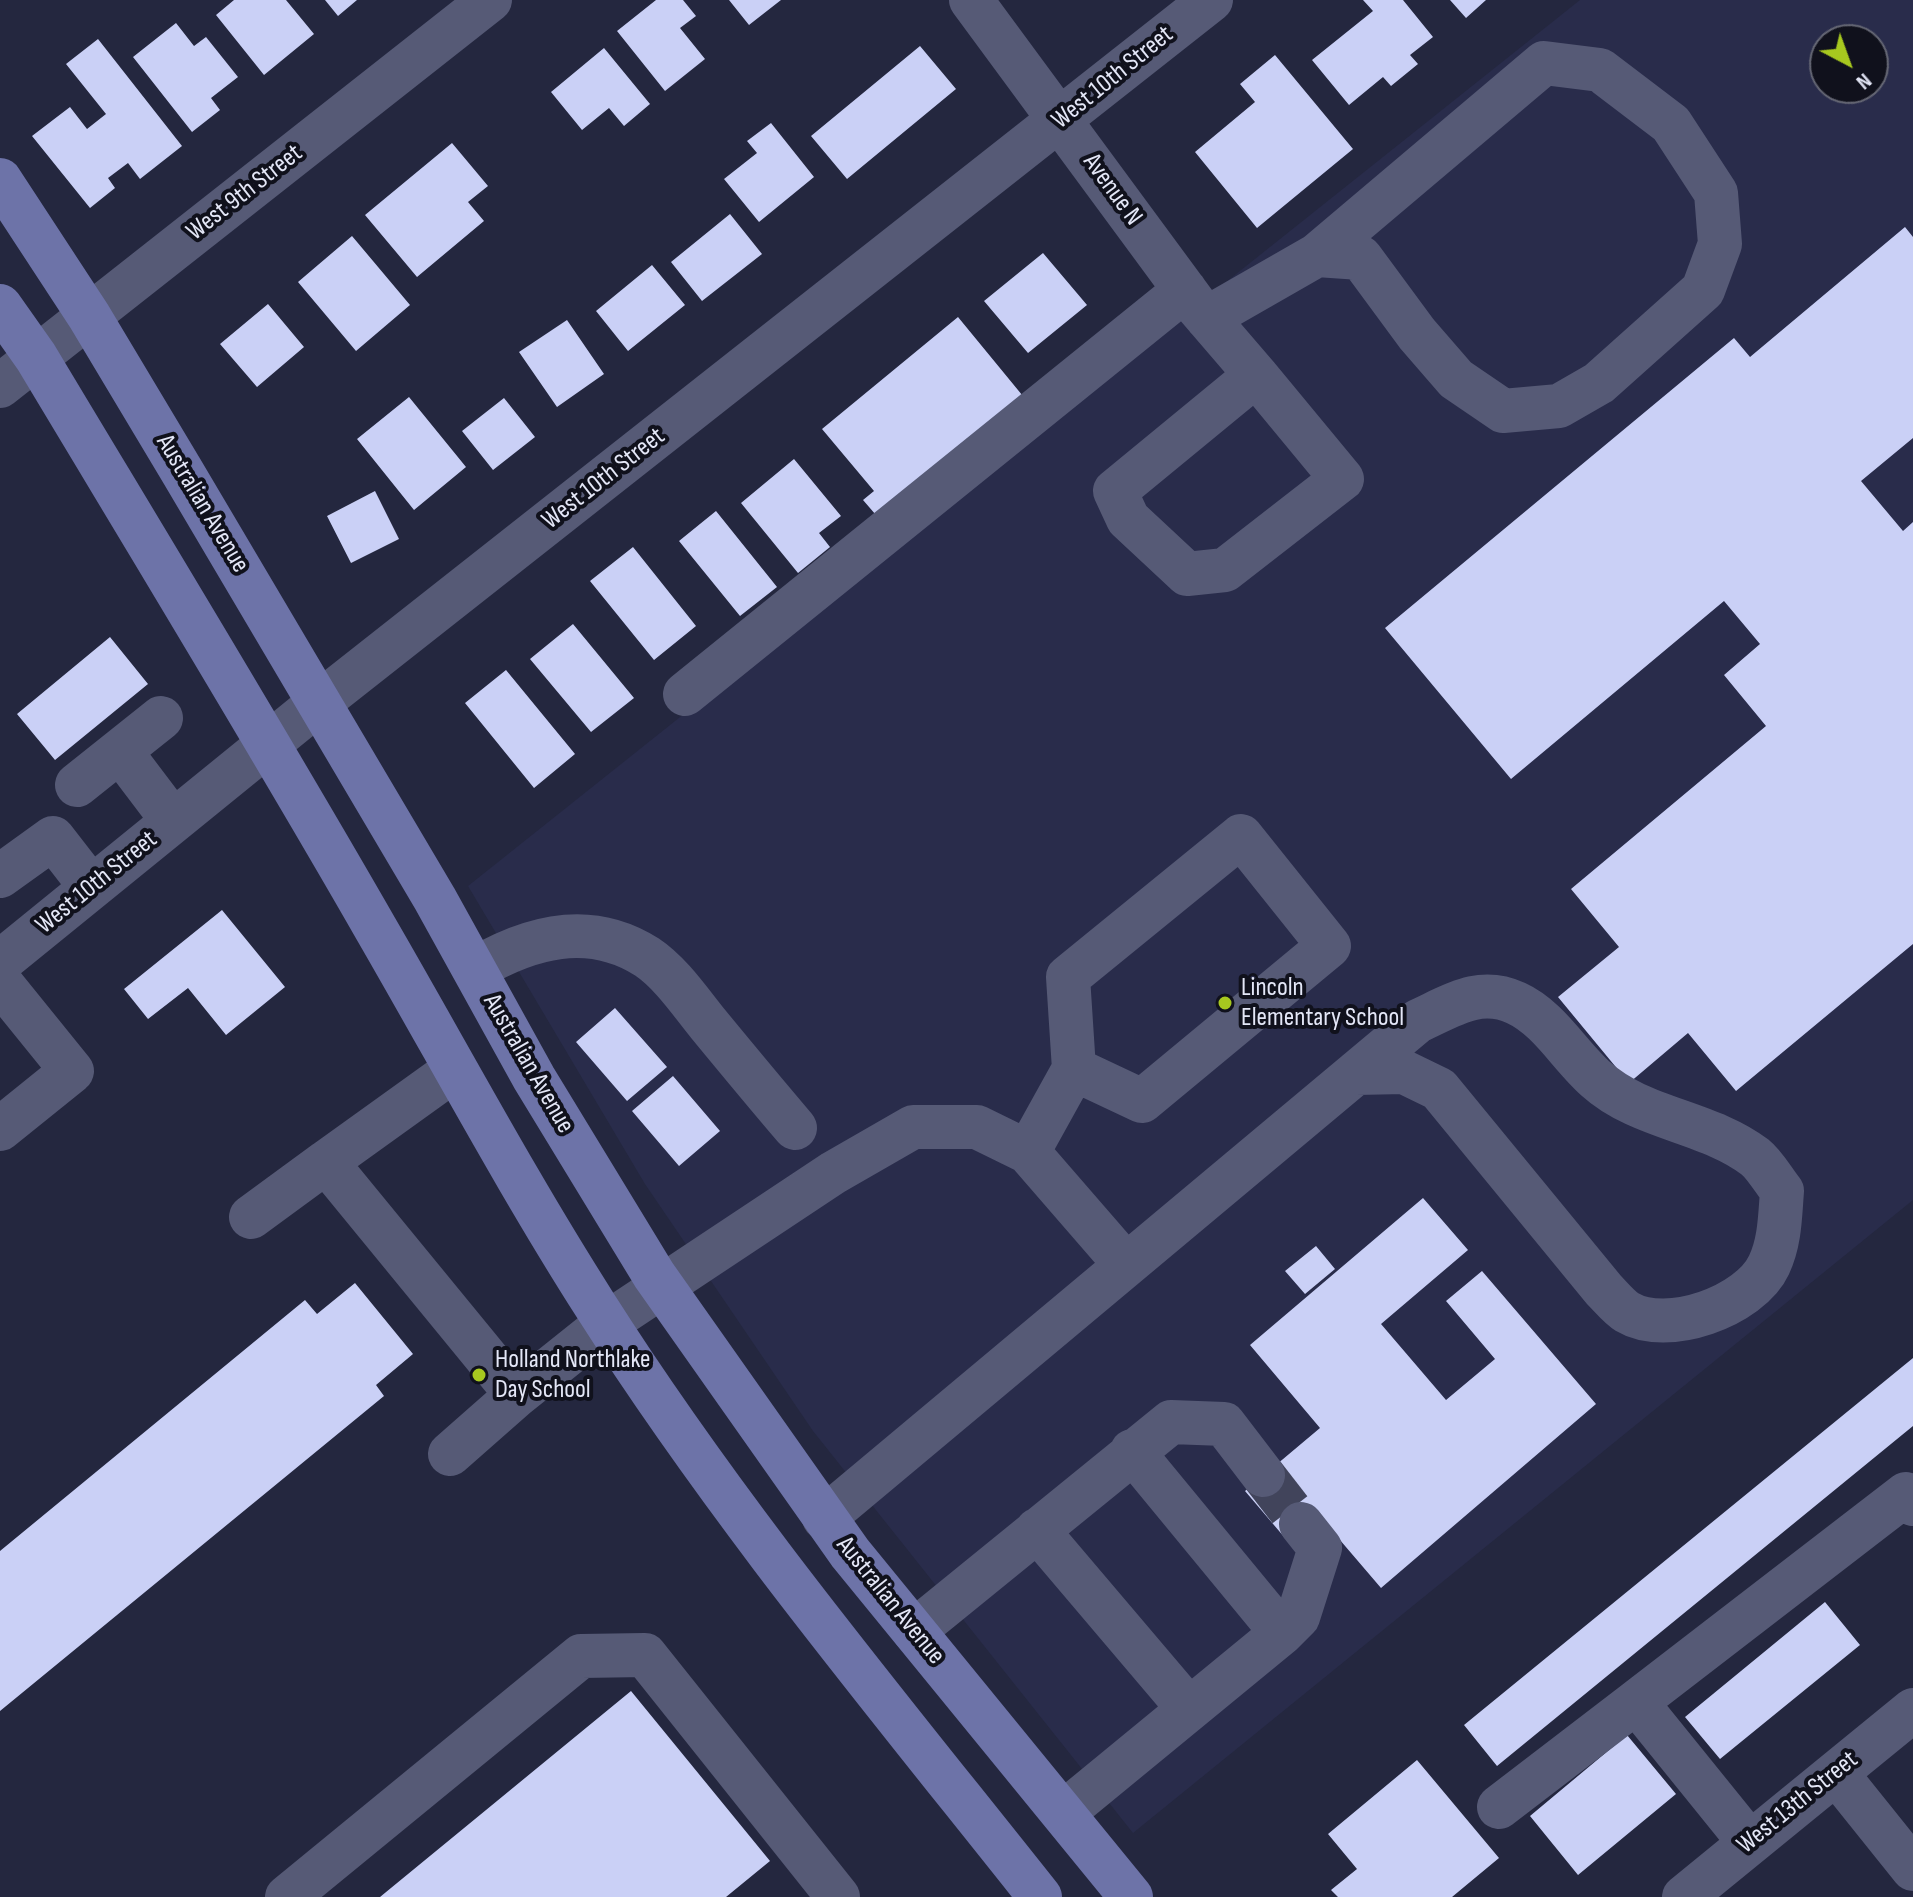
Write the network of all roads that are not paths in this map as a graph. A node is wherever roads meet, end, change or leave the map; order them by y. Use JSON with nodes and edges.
{"nodes":[{"id":1,"x":490,"y":0,"type":"edge"},
{"id":2,"x":971,"y":0,"type":"edge"},
{"id":3,"x":1211,"y":0,"type":"edge"},
{"id":4,"x":1060,"y":121,"type":"junction"},
{"id":5,"x":0,"y":180,"type":"edge"},
{"id":6,"x":1317,"y":255,"type":"junction"},
{"id":7,"x":1196,"y":304,"type":"junction"},
{"id":8,"x":0,"y":306,"type":"edge"},
{"id":9,"x":89,"y":316,"type":"junction"},
{"id":10,"x":36,"y":357,"type":"junction"},
{"id":11,"x":1256,"y":375,"type":"junction"},
{"id":12,"x":0,"y":386,"type":"edge"},
{"id":13,"x":685,"y":694,"type":"dead end"},
{"id":14,"x":320,"y":702,"type":"junction"},
{"id":15,"x":161,"y":718,"type":"dead end"},
{"id":16,"x":268,"y":744,"type":"junction"},
{"id":17,"x":120,"y":751,"type":"junction"},
{"id":18,"x":77,"y":785,"type":"dead end"},
{"id":19,"x":173,"y":821,"type":"junction"},
{"id":20,"x":0,"y":876,"type":"edge"},
{"id":21,"x":91,"y":887,"type":"junction"},
{"id":22,"x":0,"y":962,"type":"edge"},
{"id":23,"x":475,"y":969,"type":"junction"},
{"id":24,"x":0,"y":982,"type":"edge"},
{"id":25,"x":1074,"y":1069,"type":"junction"},
{"id":26,"x":454,"y":1070,"type":"junction"},
{"id":27,"x":1356,"y":1073,"type":"junction"},
{"id":28,"x":795,"y":1128,"type":"dead end"},
{"id":29,"x":0,"y":1129,"type":"edge"},
{"id":30,"x":1028,"y":1152,"type":"junction"},
{"id":31,"x":326,"y":1162,"type":"junction"},
{"id":32,"x":251,"y":1217,"type":"dead end"},
{"id":33,"x":1126,"y":1265,"type":"junction"},
{"id":34,"x":662,"y":1286,"type":"junction"},
{"id":35,"x":607,"y":1323,"type":"junction"},
{"id":36,"x":517,"y":1395,"type":"junction"},
{"id":37,"x":1132,"y":1451,"type":"junction"},
{"id":38,"x":450,"y":1454,"type":"dead end"},
{"id":39,"x":1263,"y":1475,"type":"tunnel mouth"},
{"id":40,"x":1913,"y":1504,"type":"edge"},
{"id":41,"x":824,"y":1518,"type":"junction"},
{"id":42,"x":1301,"y":1524,"type":"tunnel mouth"},
{"id":43,"x":1037,"y":1530,"type":"junction"},
{"id":44,"x":914,"y":1631,"type":"junction"},
{"id":45,"x":1282,"y":1633,"type":"junction"},
{"id":46,"x":1636,"y":1702,"type":"junction"},
{"id":47,"x":1189,"y":1709,"type":"junction"},
{"id":48,"x":1913,"y":1710,"type":"edge"},
{"id":49,"x":1836,"y":1773,"type":"junction"},
{"id":50,"x":1499,"y":1807,"type":"dead end"},
{"id":51,"x":1063,"y":1813,"type":"junction"},
{"id":52,"x":1750,"y":1843,"type":"junction"},
{"id":53,"x":1913,"y":1869,"type":"edge"},
{"id":54,"x":287,"y":1897,"type":"edge"},
{"id":55,"x":838,"y":1897,"type":"edge"},
{"id":56,"x":1040,"y":1897,"type":"edge"},
{"id":57,"x":1131,"y":1897,"type":"edge"},
{"id":58,"x":1684,"y":1897,"type":"edge"}],
"edges":[{"from":1,"to":9,"type":"street","name":"West 9th Street"},
{"from":2,"to":4,"type":"street","name":"Avenue N"},
{"from":3,"to":4,"type":"street","name":"West 10th Street"},
{"from":4,"to":7,"type":"street","name":"Avenue N"},
{"from":4,"to":14,"type":"street","name":"West 10th Street"},
{"from":5,"to":9,"type":"main road","name":"Australian Avenue"},
{"from":6,"to":6,"type":"street"},
{"from":6,"to":7,"type":"street"},
{"from":7,"to":11,"type":"street","name":"Avenue N"},
{"from":7,"to":13,"type":"street"},
{"from":8,"to":10,"type":"main road"},
{"from":9,"to":10,"type":"street","name":"West 9th Street"},
{"from":9,"to":14,"type":"main road","name":"Australian Avenue"},
{"from":10,"to":12,"type":"street","name":"West 9th Street"},
{"from":10,"to":16,"type":"main road"},
{"from":11,"to":11,"type":"street","name":"Avenue N"},
{"from":14,"to":16,"type":"street","name":"West 10th Street"},
{"from":14,"to":23,"type":"main road","name":"Australian Avenue"},
{"from":15,"to":17,"type":"street"},
{"from":16,"to":19,"type":"street","name":"West 10th Street"},
{"from":16,"to":26,"type":"main road"},
{"from":17,"to":18,"type":"street"},
{"from":17,"to":19,"type":"street"},
{"from":19,"to":21,"type":"street","name":"West 10th Street"},
{"from":20,"to":21,"type":"street"},
{"from":21,"to":22,"type":"street","name":"West 10th Street"},
{"from":23,"to":28,"type":"street"},
{"from":23,"to":34,"type":"main road","name":"Australian Avenue"},
{"from":24,"to":29,"type":"street"},
{"from":25,"to":25,"type":"street"},
{"from":25,"to":30,"type":"street"},
{"from":26,"to":31,"type":"street"},
{"from":26,"to":35,"type":"main road"},
{"from":27,"to":27,"type":"street"},
{"from":27,"to":33,"type":"street"},
{"from":30,"to":33,"type":"street"},
{"from":30,"to":34,"type":"street"},
{"from":31,"to":32,"type":"street"},
{"from":31,"to":36,"type":"street"},
{"from":33,"to":41,"type":"street"},
{"from":34,"to":35,"type":"street"},
{"from":34,"to":41,"type":"main road","name":"Australian Avenue"},
{"from":35,"to":36,"type":"street"},
{"from":35,"to":56,"type":"main road"},
{"from":36,"to":38,"type":"street"},
{"from":37,"to":39,"type":"street"},
{"from":37,"to":43,"type":"street"},
{"from":37,"to":45,"type":"street"},
{"from":40,"to":46,"type":"street"},
{"from":41,"to":44,"type":"main road","name":"Australian Avenue"},
{"from":42,"to":45,"type":"street"},
{"from":43,"to":44,"type":"street"},
{"from":43,"to":47,"type":"street"},
{"from":44,"to":51,"type":"main road","name":"Australian Avenue"},
{"from":45,"to":47,"type":"street"},
{"from":46,"to":50,"type":"street"},
{"from":46,"to":52,"type":"street"},
{"from":47,"to":51,"type":"street"},
{"from":48,"to":49,"type":"street","name":"West 13th Street"},
{"from":49,"to":52,"type":"street","name":"West 13th Street"},
{"from":49,"to":53,"type":"street"},
{"from":51,"to":57,"type":"main road","name":"Australian Avenue"},
{"from":52,"to":58,"type":"street","name":"West 13th Street"},
{"from":54,"to":55,"type":"street"}]}
